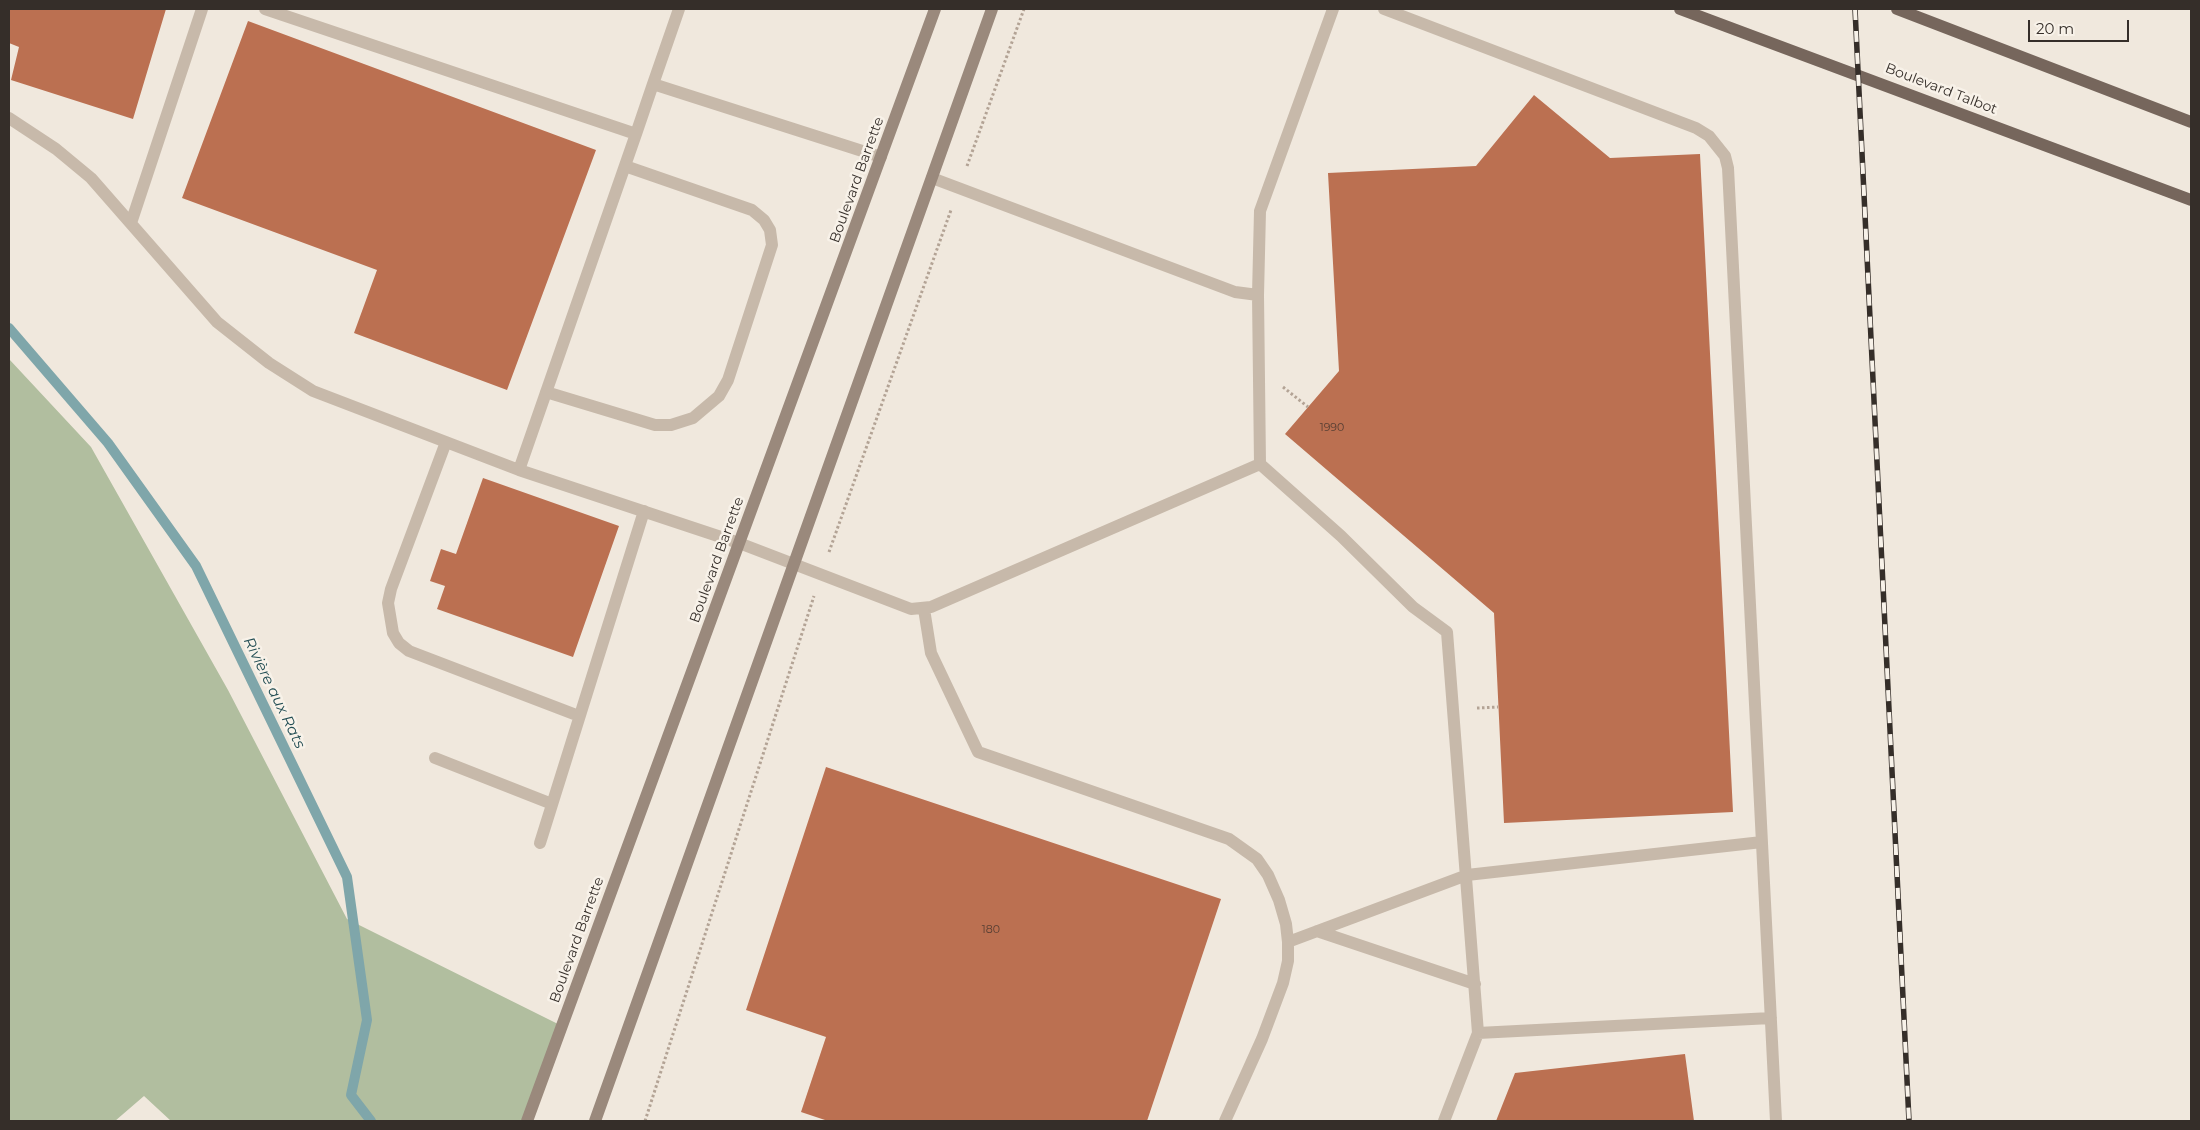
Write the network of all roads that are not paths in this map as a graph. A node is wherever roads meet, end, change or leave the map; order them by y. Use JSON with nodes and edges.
{"nodes":[{"id":1,"x":202,"y":9,"type":"edge"},
{"id":2,"x":264,"y":9,"type":"edge"},
{"id":3,"x":679,"y":9,"type":"edge"},
{"id":4,"x":935,"y":9,"type":"edge"},
{"id":5,"x":992,"y":9,"type":"edge"},
{"id":6,"x":1334,"y":9,"type":"edge"},
{"id":7,"x":1384,"y":9,"type":"edge"},
{"id":8,"x":1680,"y":9,"type":"edge"},
{"id":9,"x":1897,"y":9,"type":"edge"},
{"id":10,"x":653,"y":84,"type":"junction"},
{"id":11,"x":9,"y":118,"type":"edge"},
{"id":12,"x":2191,"y":122,"type":"edge"},
{"id":13,"x":636,"y":134,"type":"junction"},
{"id":14,"x":881,"y":157,"type":"junction"},
{"id":15,"x":625,"y":166,"type":"junction"},
{"id":16,"x":932,"y":178,"type":"junction"},
{"id":17,"x":2191,"y":200,"type":"edge"},
{"id":18,"x":131,"y":223,"type":"junction"},
{"id":19,"x":1258,"y":295,"type":"junction"},
{"id":20,"x":546,"y":392,"type":"junction"},
{"id":21,"x":446,"y":442,"type":"junction"},
{"id":22,"x":1260,"y":464,"type":"junction"},
{"id":23,"x":518,"y":470,"type":"junction"},
{"id":24,"x":644,"y":512,"type":"junction"},
{"id":25,"x":739,"y":543,"type":"junction"},
{"id":26,"x":795,"y":564,"type":"junction"},
{"id":27,"x":924,"y":609,"type":"junction"},
{"id":28,"x":579,"y":716,"type":"junction"},
{"id":29,"x":435,"y":758,"type":"dead end"},
{"id":30,"x":552,"y":804,"type":"junction"},
{"id":31,"x":1762,"y":842,"type":"junction"},
{"id":32,"x":540,"y":843,"type":"dead end"},
{"id":33,"x":1467,"y":875,"type":"junction"},
{"id":34,"x":1317,"y":931,"type":"junction"},
{"id":35,"x":1288,"y":942,"type":"junction"},
{"id":36,"x":1475,"y":984,"type":"junction"},
{"id":37,"x":1771,"y":1018,"type":"junction"},
{"id":38,"x":1478,"y":1033,"type":"junction"},
{"id":39,"x":527,"y":1121,"type":"edge"},
{"id":40,"x":595,"y":1121,"type":"edge"},
{"id":41,"x":1225,"y":1121,"type":"edge"},
{"id":42,"x":1444,"y":1121,"type":"edge"},
{"id":43,"x":1776,"y":1121,"type":"edge"}],
"edges":[{"from":1,"to":18,"type":"lane"},
{"from":2,"to":13,"type":"lane"},
{"from":3,"to":10,"type":"lane"},
{"from":4,"to":14,"type":"main road","name":"Boulevard Barrette"},
{"from":5,"to":16,"type":"main road"},
{"from":6,"to":19,"type":"lane"},
{"from":7,"to":31,"type":"lane"},
{"from":8,"to":17,"type":"main road","name":"Boulevard Talbot"},
{"from":9,"to":12,"type":"main road"},
{"from":10,"to":13,"type":"lane"},
{"from":10,"to":14,"type":"lane"},
{"from":11,"to":18,"type":"lane"},
{"from":13,"to":15,"type":"lane"},
{"from":14,"to":25,"type":"main road","name":"Boulevard Barrette"},
{"from":15,"to":20,"type":"lane"},
{"from":15,"to":20,"type":"lane"},
{"from":16,"to":19,"type":"lane"},
{"from":16,"to":26,"type":"main road"},
{"from":18,"to":21,"type":"lane"},
{"from":19,"to":22,"type":"lane"},
{"from":20,"to":23,"type":"lane"},
{"from":21,"to":23,"type":"lane"},
{"from":21,"to":28,"type":"lane"},
{"from":22,"to":27,"type":"lane"},
{"from":22,"to":33,"type":"lane"},
{"from":23,"to":24,"type":"lane"},
{"from":24,"to":25,"type":"lane"},
{"from":24,"to":28,"type":"lane"},
{"from":25,"to":26,"type":"lane"},
{"from":25,"to":39,"type":"main road","name":"Boulevard Barrette"},
{"from":26,"to":27,"type":"lane"},
{"from":26,"to":40,"type":"main road"},
{"from":27,"to":35,"type":"lane"},
{"from":28,"to":30,"type":"lane"},
{"from":29,"to":30,"type":"lane"},
{"from":30,"to":32,"type":"lane"},
{"from":31,"to":33,"type":"lane"},
{"from":31,"to":37,"type":"lane"},
{"from":33,"to":34,"type":"lane"},
{"from":33,"to":36,"type":"lane"},
{"from":34,"to":35,"type":"lane"},
{"from":34,"to":36,"type":"lane"},
{"from":35,"to":41,"type":"lane"},
{"from":36,"to":38,"type":"lane"},
{"from":37,"to":38,"type":"lane"},
{"from":37,"to":43,"type":"lane"},
{"from":38,"to":42,"type":"lane"}]}
